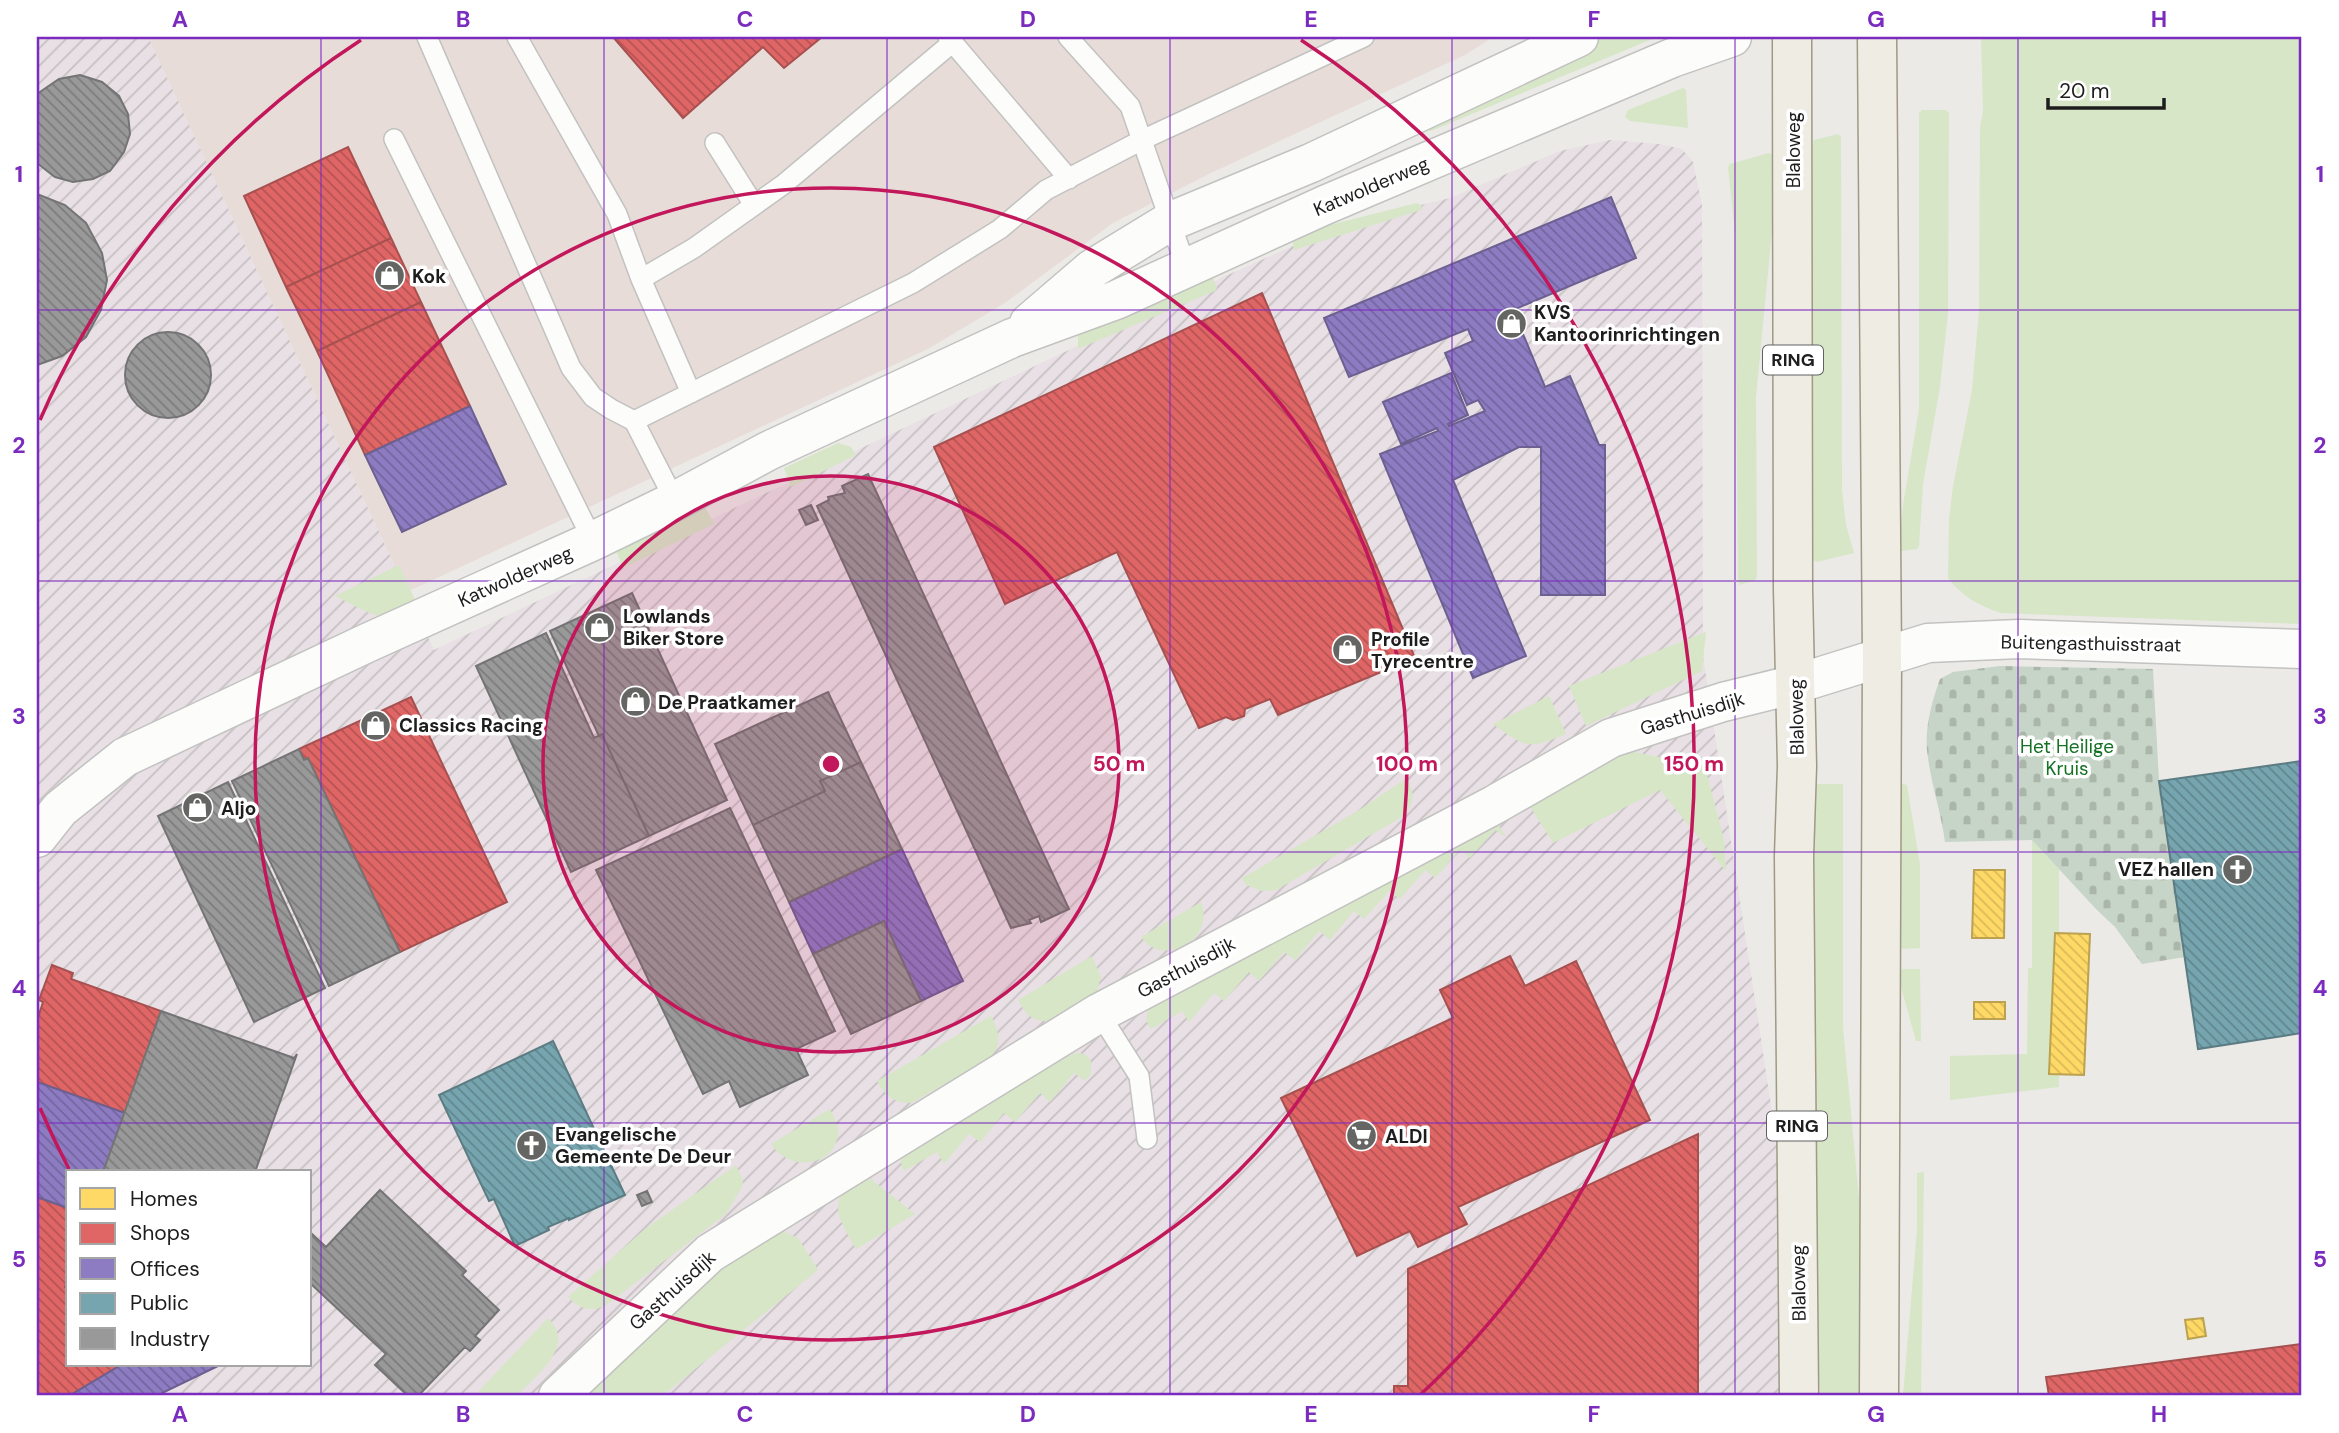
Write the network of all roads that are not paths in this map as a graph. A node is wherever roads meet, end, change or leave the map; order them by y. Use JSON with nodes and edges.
{"nodes":[{"id":1,"x":427,"y":37,"type":"edge"},
{"id":2,"x":517,"y":37,"type":"edge"},
{"id":3,"x":1068,"y":37,"type":"edge"},
{"id":4,"x":1364,"y":37,"type":"edge"},
{"id":5,"x":1579,"y":37,"type":"edge"},
{"id":6,"x":1732,"y":37,"type":"edge"},
{"id":7,"x":1793,"y":37,"type":"edge"},
{"id":8,"x":1877,"y":37,"type":"edge"},
{"id":9,"x":950,"y":39,"type":"edge"},
{"id":10,"x":394,"y":139,"type":"dead end"},
{"id":11,"x":1142,"y":140,"type":"junction"},
{"id":12,"x":715,"y":143,"type":"dead end"},
{"id":13,"x":1069,"y":179,"type":"junction"},
{"id":14,"x":754,"y":205,"type":"junction"},
{"id":15,"x":1169,"y":222,"type":"junction"},
{"id":16,"x":1186,"y":267,"type":"junction"},
{"id":17,"x":641,"y":279,"type":"junction"},
{"id":18,"x":1012,"y":338,"type":"junction"},
{"id":19,"x":691,"y":393,"type":"junction"},
{"id":20,"x":635,"y":421,"type":"junction"},
{"id":21,"x":675,"y":501,"type":"junction"},
{"id":22,"x":593,"y":541,"type":"junction"},
{"id":23,"x":2302,"y":649,"type":"edge"},
{"id":24,"x":1882,"y":659,"type":"junction"},
{"id":25,"x":1796,"y":684,"type":"junction"},
{"id":26,"x":37,"y":838,"type":"edge"},
{"id":27,"x":1099,"y":1013,"type":"junction"},
{"id":28,"x":1147,"y":1139,"type":"dead end"},
{"id":29,"x":558,"y":1396,"type":"edge"},
{"id":30,"x":1799,"y":1396,"type":"edge"},
{"id":31,"x":1879,"y":1396,"type":"edge"}],
"edges":[{"from":1,"to":20,"type":"lane"},
{"from":2,"to":17,"type":"lane"},
{"from":3,"to":11,"type":"lane"},
{"from":4,"to":11,"type":"lane"},
{"from":5,"to":15,"type":"street","name":"Katwolderweg"},
{"from":6,"to":16,"type":"street","name":"Katwolderweg"},
{"from":7,"to":25,"type":"main road","name":"Blaloweg","number":"RING"},
{"from":8,"to":24,"type":"main road"},
{"from":9,"to":13,"type":"lane"},
{"from":9,"to":14,"type":"lane"},
{"from":10,"to":22,"type":"lane"},
{"from":11,"to":13,"type":"lane"},
{"from":11,"to":15,"type":"lane"},
{"from":12,"to":14,"type":"lane"},
{"from":13,"to":19,"type":"lane"},
{"from":14,"to":17,"type":"lane"},
{"from":15,"to":16,"type":"lane"},
{"from":15,"to":18,"type":"street","name":"Katwolderweg"},
{"from":16,"to":18,"type":"street","name":"Katwolderweg"},
{"from":17,"to":19,"type":"lane"},
{"from":18,"to":21,"type":"street","name":"Katwolderweg"},
{"from":19,"to":20,"type":"lane"},
{"from":20,"to":21,"type":"lane"},
{"from":21,"to":22,"type":"street","name":"Katwolderweg"},
{"from":22,"to":26,"type":"street","name":"Katwolderweg"},
{"from":23,"to":24,"type":"street","name":"Buitengasthuisstraat"},
{"from":24,"to":25,"type":"street","name":"Gasthuisdijk"},
{"from":24,"to":31,"type":"main road"},
{"from":25,"to":27,"type":"street","name":"Gasthuisdijk"},
{"from":25,"to":30,"type":"main road","name":"Blaloweg","number":"RING"},
{"from":27,"to":28,"type":"lane"},
{"from":27,"to":29,"type":"street","name":"Gasthuisdijk"}]}
